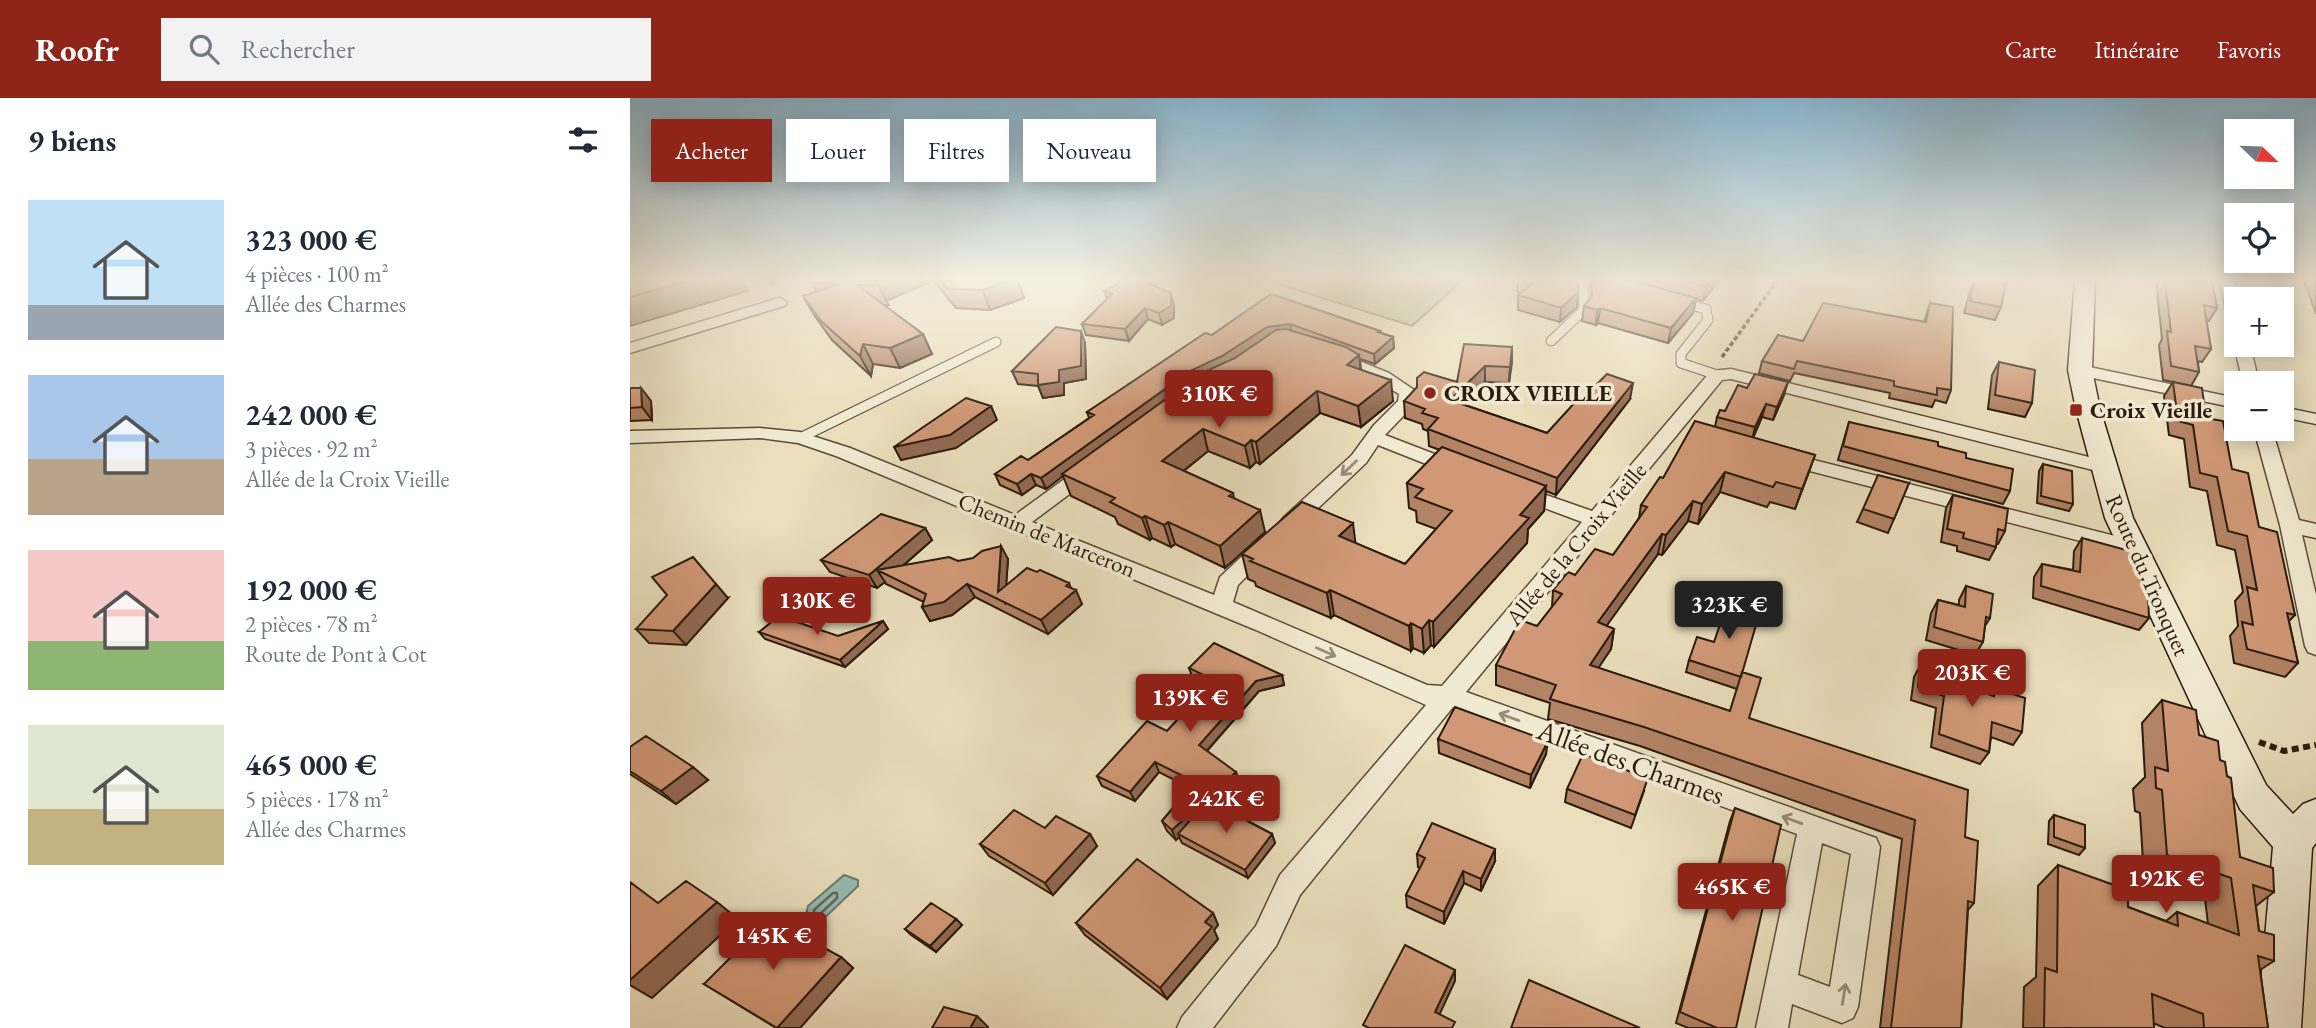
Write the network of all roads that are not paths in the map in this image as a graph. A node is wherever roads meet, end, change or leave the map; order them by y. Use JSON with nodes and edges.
{"nodes":[{"id":1,"x":708,"y":324,"type":"edge"},
{"id":2,"x":1569,"y":324,"type":"edge"},
{"id":3,"x":1705,"y":324,"type":"edge"},
{"id":4,"x":2083,"y":324,"type":"edge"},
{"id":5,"x":996,"y":341,"type":"dead end"},
{"id":6,"x":1551,"y":341,"type":"dead end"},
{"id":7,"x":630,"y":348,"type":"edge"},
{"id":8,"x":1320,"y":351,"type":"edge"},
{"id":9,"x":2080,"y":370,"type":"junction"},
{"id":10,"x":1717,"y":375,"type":"junction"},
{"id":11,"x":2224,"y":400,"type":"edge"},
{"id":12,"x":2294,"y":414,"type":"edge"},
{"id":13,"x":2316,"y":419,"type":"edge"},
{"id":14,"x":630,"y":437,"type":"edge"},
{"id":15,"x":800,"y":438,"type":"junction"},
{"id":16,"x":1375,"y":438,"type":"junction"},
{"id":17,"x":2266,"y":441,"type":"edge"},
{"id":18,"x":1769,"y":454,"type":"edge"},
{"id":19,"x":1104,"y":459,"type":"edge"},
{"id":20,"x":2105,"y":467,"type":"junction"},
{"id":21,"x":1474,"y":475,"type":"edge"},
{"id":22,"x":1498,"y":484,"type":"edge"},
{"id":23,"x":1596,"y":520,"type":"junction"},
{"id":24,"x":1017,"y":523,"type":"junction"},
{"id":25,"x":2290,"y":525,"type":"junction"},
{"id":26,"x":2316,"y":531,"type":"edge"},
{"id":27,"x":2131,"y":547,"type":"junction"},
{"id":28,"x":1222,"y":607,"type":"junction"},
{"id":29,"x":2316,"y":646,"type":"edge"},
{"id":30,"x":1450,"y":696,"type":"junction"},
{"id":31,"x":1812,"y":827,"type":"junction"},
{"id":32,"x":2304,"y":828,"type":"edge"},
{"id":33,"x":1780,"y":984,"type":"junction"},
{"id":34,"x":1193,"y":1028,"type":"edge"},
{"id":35,"x":1772,"y":1028,"type":"edge"},
{"id":36,"x":2279,"y":1028,"type":"edge"}],
"edges":[{"from":1,"to":7,"type":"street"},
{"from":2,"to":6,"type":"lane"},
{"from":3,"to":10,"type":"lane"},
{"from":4,"to":9,"type":"street","name":"Route du Tronquet"},
{"from":5,"to":15,"type":"lane"},
{"from":8,"to":16,"type":"street"},
{"from":9,"to":11,"type":"street"},
{"from":9,"to":20,"type":"street","name":"Route du Tronquet"},
{"from":10,"to":20,"type":"street"},
{"from":10,"to":23,"type":"street","name":"Allée de la Croix Vieille"},
{"from":12,"to":13,"type":"street"},
{"from":14,"to":15,"type":"street","name":"Chemin de Marceron"},
{"from":15,"to":24,"type":"street","name":"Chemin de Marceron"},
{"from":16,"to":21,"type":"street"},
{"from":16,"to":28,"type":"street","one_way":true},
{"from":17,"to":25,"type":"street"},
{"from":18,"to":27,"type":"street"},
{"from":19,"to":24,"type":"street"},
{"from":20,"to":27,"type":"street","name":"Route du Tronquet"},
{"from":22,"to":23,"type":"street"},
{"from":23,"to":30,"type":"street","name":"Allée de la Croix Vieille"},
{"from":24,"to":28,"type":"street","name":"Chemin de Marceron"},
{"from":25,"to":26,"type":"street"},
{"from":25,"to":29,"type":"street"},
{"from":27,"to":32,"type":"street","name":"Route du Tronquet"},
{"from":28,"to":30,"type":"street","name":"Chemin de Marceron","one_way":true},
{"from":31,"to":30,"type":"street","name":"Allée des Charmes","one_way":true},
{"from":30,"to":34,"type":"street","name":"Allée de la Croix Vieille"},
{"from":31,"to":33,"type":"street"},
{"from":33,"to":31,"type":"street","name":"Allée des Charmes","one_way":true},
{"from":32,"to":36,"type":"street"},
{"from":33,"to":35,"type":"street"}]}
